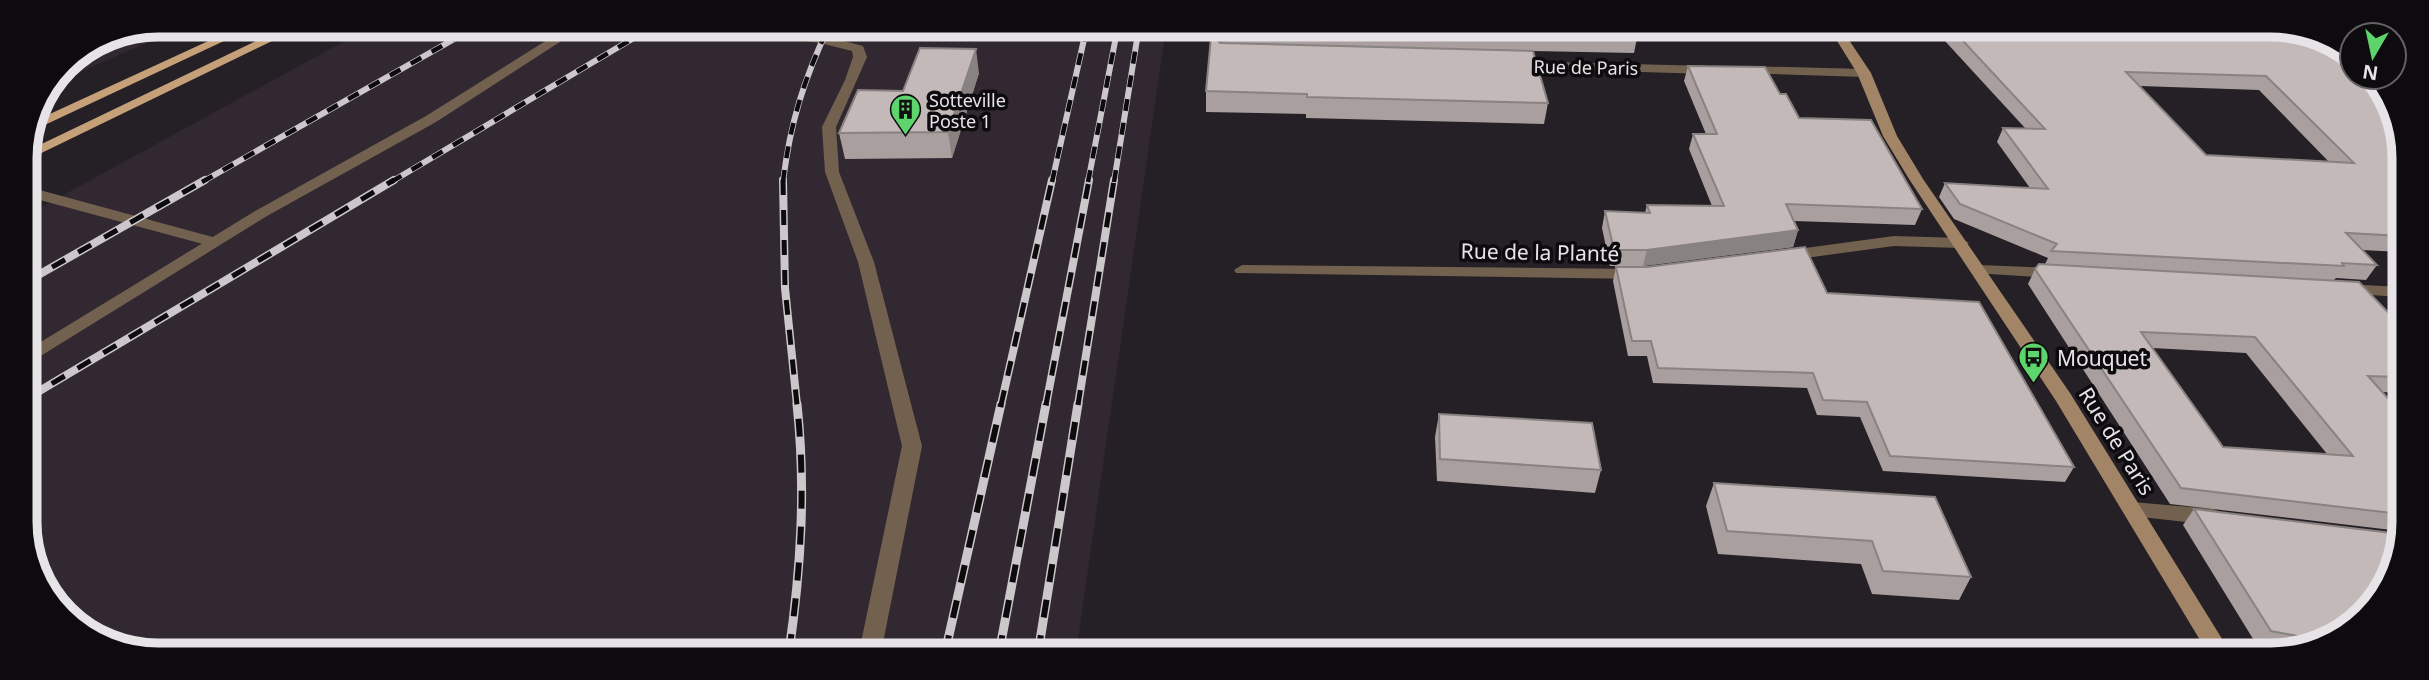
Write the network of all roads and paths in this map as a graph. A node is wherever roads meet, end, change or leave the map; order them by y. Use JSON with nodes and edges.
{"nodes":[{"id":1,"x":225,"y":37,"type":"edge"},
{"id":2,"x":274,"y":37,"type":"edge"},
{"id":3,"x":561,"y":37,"type":"edge"},
{"id":4,"x":807,"y":37,"type":"edge"},
{"id":5,"x":1841,"y":37,"type":"edge"},
{"id":6,"x":1503,"y":65,"type":"edge"},
{"id":7,"x":1864,"y":73,"type":"junction"},
{"id":8,"x":43,"y":122,"type":"edge"},
{"id":9,"x":37,"y":151,"type":"edge"},
{"id":10,"x":37,"y":194,"type":"edge"},
{"id":11,"x":214,"y":242,"type":"junction"},
{"id":12,"x":1961,"y":243,"type":"junction"},
{"id":13,"x":1762,"y":258,"type":"edge"},
{"id":14,"x":1242,"y":270,"type":"dead end"},
{"id":15,"x":1980,"y":270,"type":"junction"},
{"id":16,"x":1656,"y":272,"type":"edge"},
{"id":17,"x":2073,"y":274,"type":"edge"},
{"id":18,"x":2321,"y":288,"type":"edge"},
{"id":19,"x":2392,"y":292,"type":"edge"},
{"id":20,"x":37,"y":352,"type":"edge"},
{"id":21,"x":2133,"y":509,"type":"junction"},
{"id":22,"x":2238,"y":520,"type":"edge"},
{"id":23,"x":872,"y":643,"type":"edge"},
{"id":24,"x":2214,"y":643,"type":"edge"}],
"edges":[{"from":1,"to":8,"type":"main road"},
{"from":2,"to":9,"type":"main road"},
{"from":3,"to":11,"type":"street"},
{"from":4,"to":23,"type":"street"},
{"from":5,"to":7,"type":"street","name":"Rue de Paris"},
{"from":6,"to":7,"type":"street","name":"Rue de Paris"},
{"from":7,"to":12,"type":"street","name":"Rue de Paris"},
{"from":10,"to":11,"type":"street"},
{"from":11,"to":20,"type":"street"},
{"from":12,"to":13,"type":"street"},
{"from":12,"to":15,"type":"street","name":"Rue de Paris"},
{"from":14,"to":16,"type":"street","name":"Rue de la Planté"},
{"from":15,"to":17,"type":"street"},
{"from":15,"to":21,"type":"street","name":"Rue de Paris"},
{"from":18,"to":19,"type":"street"},
{"from":21,"to":22,"type":"street"},
{"from":21,"to":24,"type":"street","name":"Rue de Paris"}]}
